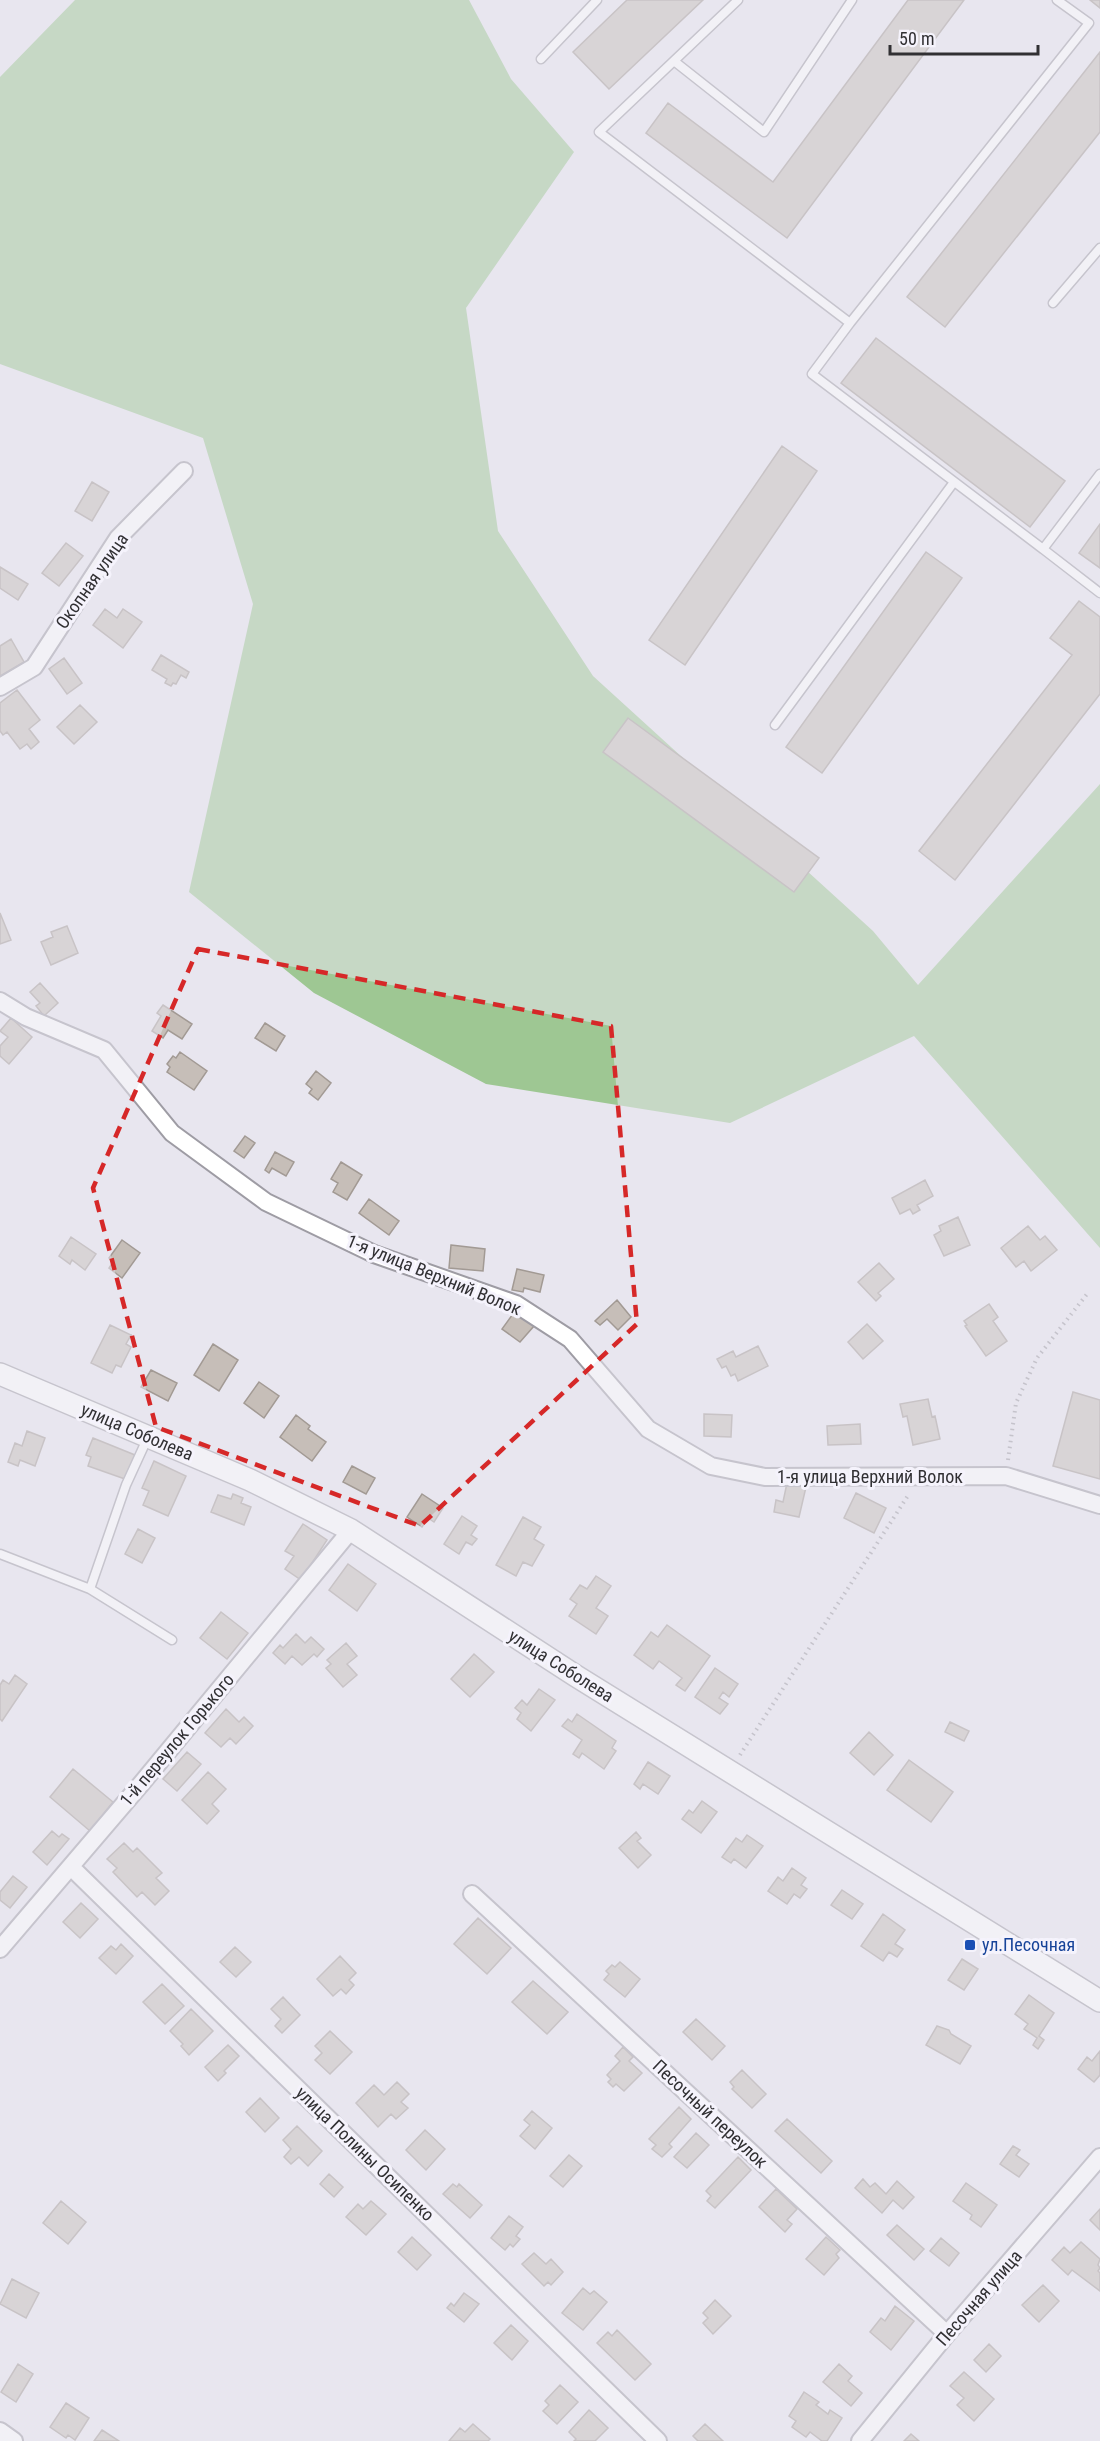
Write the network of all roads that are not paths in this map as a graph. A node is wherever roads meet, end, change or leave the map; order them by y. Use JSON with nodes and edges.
{"nodes":[{"id":1,"x":597,"y":0,"type":"edge"},
{"id":2,"x":738,"y":0,"type":"edge"},
{"id":3,"x":852,"y":0,"type":"edge"},
{"id":4,"x":1057,"y":0,"type":"edge"},
{"id":5,"x":541,"y":59,"type":"dead end"},
{"id":6,"x":674,"y":61,"type":"junction"},
{"id":7,"x":1100,"y":248,"type":"edge"},
{"id":8,"x":1053,"y":303,"type":"dead end"},
{"id":9,"x":850,"y":323,"type":"junction"},
{"id":10,"x":184,"y":471,"type":"dead end"},
{"id":11,"x":1100,"y":474,"type":"edge"},
{"id":12,"x":954,"y":482,"type":"junction"},
{"id":13,"x":1043,"y":549,"type":"junction"},
{"id":14,"x":1100,"y":593,"type":"edge"},
{"id":15,"x":0,"y":687,"type":"edge"},
{"id":16,"x":775,"y":725,"type":"dead end"},
{"id":17,"x":0,"y":1001,"type":"edge"},
{"id":18,"x":0,"y":1374,"type":"edge"},
{"id":19,"x":148,"y":1437,"type":"junction"},
{"id":20,"x":1100,"y":1505,"type":"edge"},
{"id":21,"x":351,"y":1530,"type":"junction"},
{"id":22,"x":0,"y":1554,"type":"edge"},
{"id":23,"x":90,"y":1589,"type":"junction"},
{"id":24,"x":172,"y":1640,"type":"dead end"},
{"id":25,"x":71,"y":1867,"type":"junction"},
{"id":26,"x":472,"y":1894,"type":"dead end"},
{"id":27,"x":0,"y":1949,"type":"edge"},
{"id":28,"x":1100,"y":2001,"type":"edge"},
{"id":29,"x":1100,"y":2157,"type":"edge"},
{"id":30,"x":947,"y":2334,"type":"junction"},
{"id":31,"x":0,"y":2432,"type":"edge"},
{"id":32,"x":14,"y":2441,"type":"edge"},
{"id":33,"x":658,"y":2441,"type":"edge"},
{"id":34,"x":860,"y":2441,"type":"edge"}],
"edges":[{"from":1,"to":5,"type":"lane"},
{"from":2,"to":6,"type":"lane"},
{"from":3,"to":6,"type":"lane"},
{"from":4,"to":9,"type":"lane"},
{"from":6,"to":9,"type":"lane"},
{"from":7,"to":8,"type":"lane"},
{"from":9,"to":12,"type":"lane"},
{"from":10,"to":15,"type":"street","name":"Окопная улица"},
{"from":11,"to":13,"type":"lane"},
{"from":12,"to":13,"type":"lane"},
{"from":12,"to":16,"type":"lane"},
{"from":13,"to":14,"type":"lane"},
{"from":17,"to":20,"type":"street","name":"1-я улица Верхний Волок"},
{"from":18,"to":19,"type":"street","name":"улица Соболева"},
{"from":19,"to":21,"type":"street","name":"улица Соболева"},
{"from":19,"to":23,"type":"lane"},
{"from":21,"to":25,"type":"street","name":"1-й переулок Горького"},
{"from":21,"to":28,"type":"street","name":"улица Соболева"},
{"from":22,"to":23,"type":"lane"},
{"from":23,"to":24,"type":"lane"},
{"from":25,"to":27,"type":"street","name":"1-й переулок Горького"},
{"from":25,"to":33,"type":"street","name":"улица Полины Осипенко"},
{"from":26,"to":30,"type":"street","name":"Песочный переулок"},
{"from":29,"to":30,"type":"street","name":"Песочная улица"},
{"from":30,"to":34,"type":"street","name":"Песочная улица"},
{"from":31,"to":32,"type":"street"}]}
